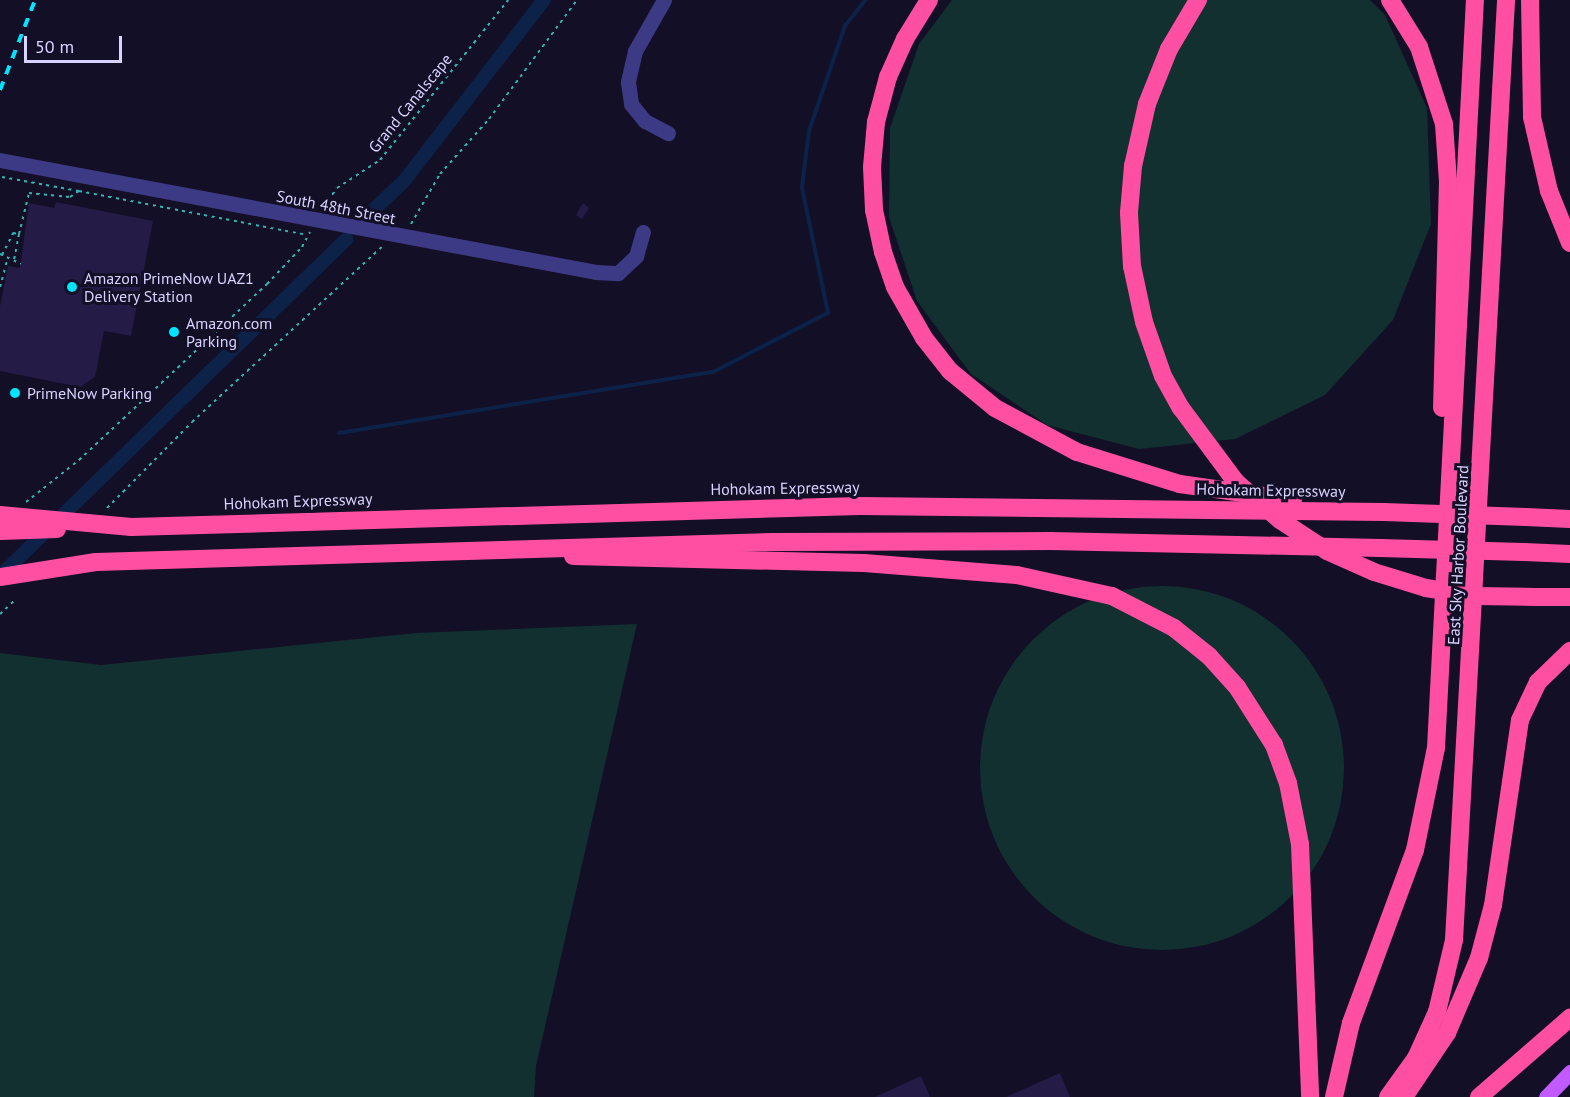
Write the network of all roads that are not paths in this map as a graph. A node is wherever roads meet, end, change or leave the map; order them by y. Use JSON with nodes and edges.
{"nodes":[{"id":1,"x":664,"y":0,"type":"edge"},
{"id":2,"x":929,"y":0,"type":"edge"},
{"id":3,"x":1198,"y":0,"type":"edge"},
{"id":4,"x":1390,"y":0,"type":"edge"},
{"id":5,"x":1475,"y":0,"type":"edge"},
{"id":6,"x":1506,"y":0,"type":"edge"},
{"id":7,"x":1530,"y":0,"type":"edge"},
{"id":8,"x":668,"y":133,"type":"dead end"},
{"id":9,"x":0,"y":160,"type":"edge"},
{"id":10,"x":643,"y":232,"type":"dead end"},
{"id":11,"x":1570,"y":243,"type":"edge"},
{"id":12,"x":1384,"y":512,"type":"junction"},
{"id":13,"x":0,"y":515,"type":"edge"},
{"id":14,"x":1570,"y":519,"type":"edge"},
{"id":15,"x":131,"y":526,"type":"junction"},
{"id":16,"x":0,"y":531,"type":"edge"},
{"id":17,"x":493,"y":549,"type":"junction"},
{"id":18,"x":1570,"y":554,"type":"edge"},
{"id":19,"x":1447,"y":559,"type":"junction"},
{"id":20,"x":96,"y":562,"type":"junction"},
{"id":21,"x":0,"y":566,"type":"edge"},
{"id":22,"x":0,"y":577,"type":"edge"},
{"id":23,"x":1570,"y":597,"type":"edge"},
{"id":24,"x":1570,"y":651,"type":"edge"},
{"id":25,"x":1570,"y":1018,"type":"edge"},
{"id":26,"x":1570,"y":1072,"type":"edge"},
{"id":27,"x":1310,"y":1097,"type":"edge"},
{"id":28,"x":1334,"y":1097,"type":"edge"},
{"id":29,"x":1388,"y":1097,"type":"edge"},
{"id":30,"x":1404,"y":1097,"type":"edge"},
{"id":31,"x":1479,"y":1097,"type":"edge"},
{"id":32,"x":1546,"y":1097,"type":"edge"}],
"edges":[{"from":1,"to":8,"type":"street"},
{"from":2,"to":12,"type":"highway"},
{"from":3,"to":23,"type":"highway","bridge":true},
{"from":4,"to":19,"type":"highway"},
{"from":5,"to":19,"type":"highway","name":"East Sky Harbor Boulevard"},
{"from":6,"to":29,"type":"highway","name":"East Sky Harbor Boulevard"},
{"from":7,"to":11,"type":"highway"},
{"from":9,"to":10,"type":"street","name":"South 48th Street"},
{"from":12,"to":14,"type":"highway","name":"Hohokam Expressway","bridge":true},
{"from":12,"to":15,"type":"highway","name":"Hohokam Expressway"},
{"from":13,"to":15,"type":"highway","bridge":true},
{"from":15,"to":16,"type":"highway","name":"Hohokam Expressway","bridge":true},
{"from":17,"to":18,"type":"highway","bridge":true},
{"from":17,"to":20,"type":"highway"},
{"from":17,"to":27,"type":"highway"},
{"from":19,"to":28,"type":"highway","name":"East Sky Harbor Boulevard"},
{"from":20,"to":21,"type":"highway","bridge":true},
{"from":20,"to":22,"type":"highway","bridge":true},
{"from":24,"to":30,"type":"highway"},
{"from":25,"to":31,"type":"highway"},
{"from":26,"to":32,"type":"main road"}]}
